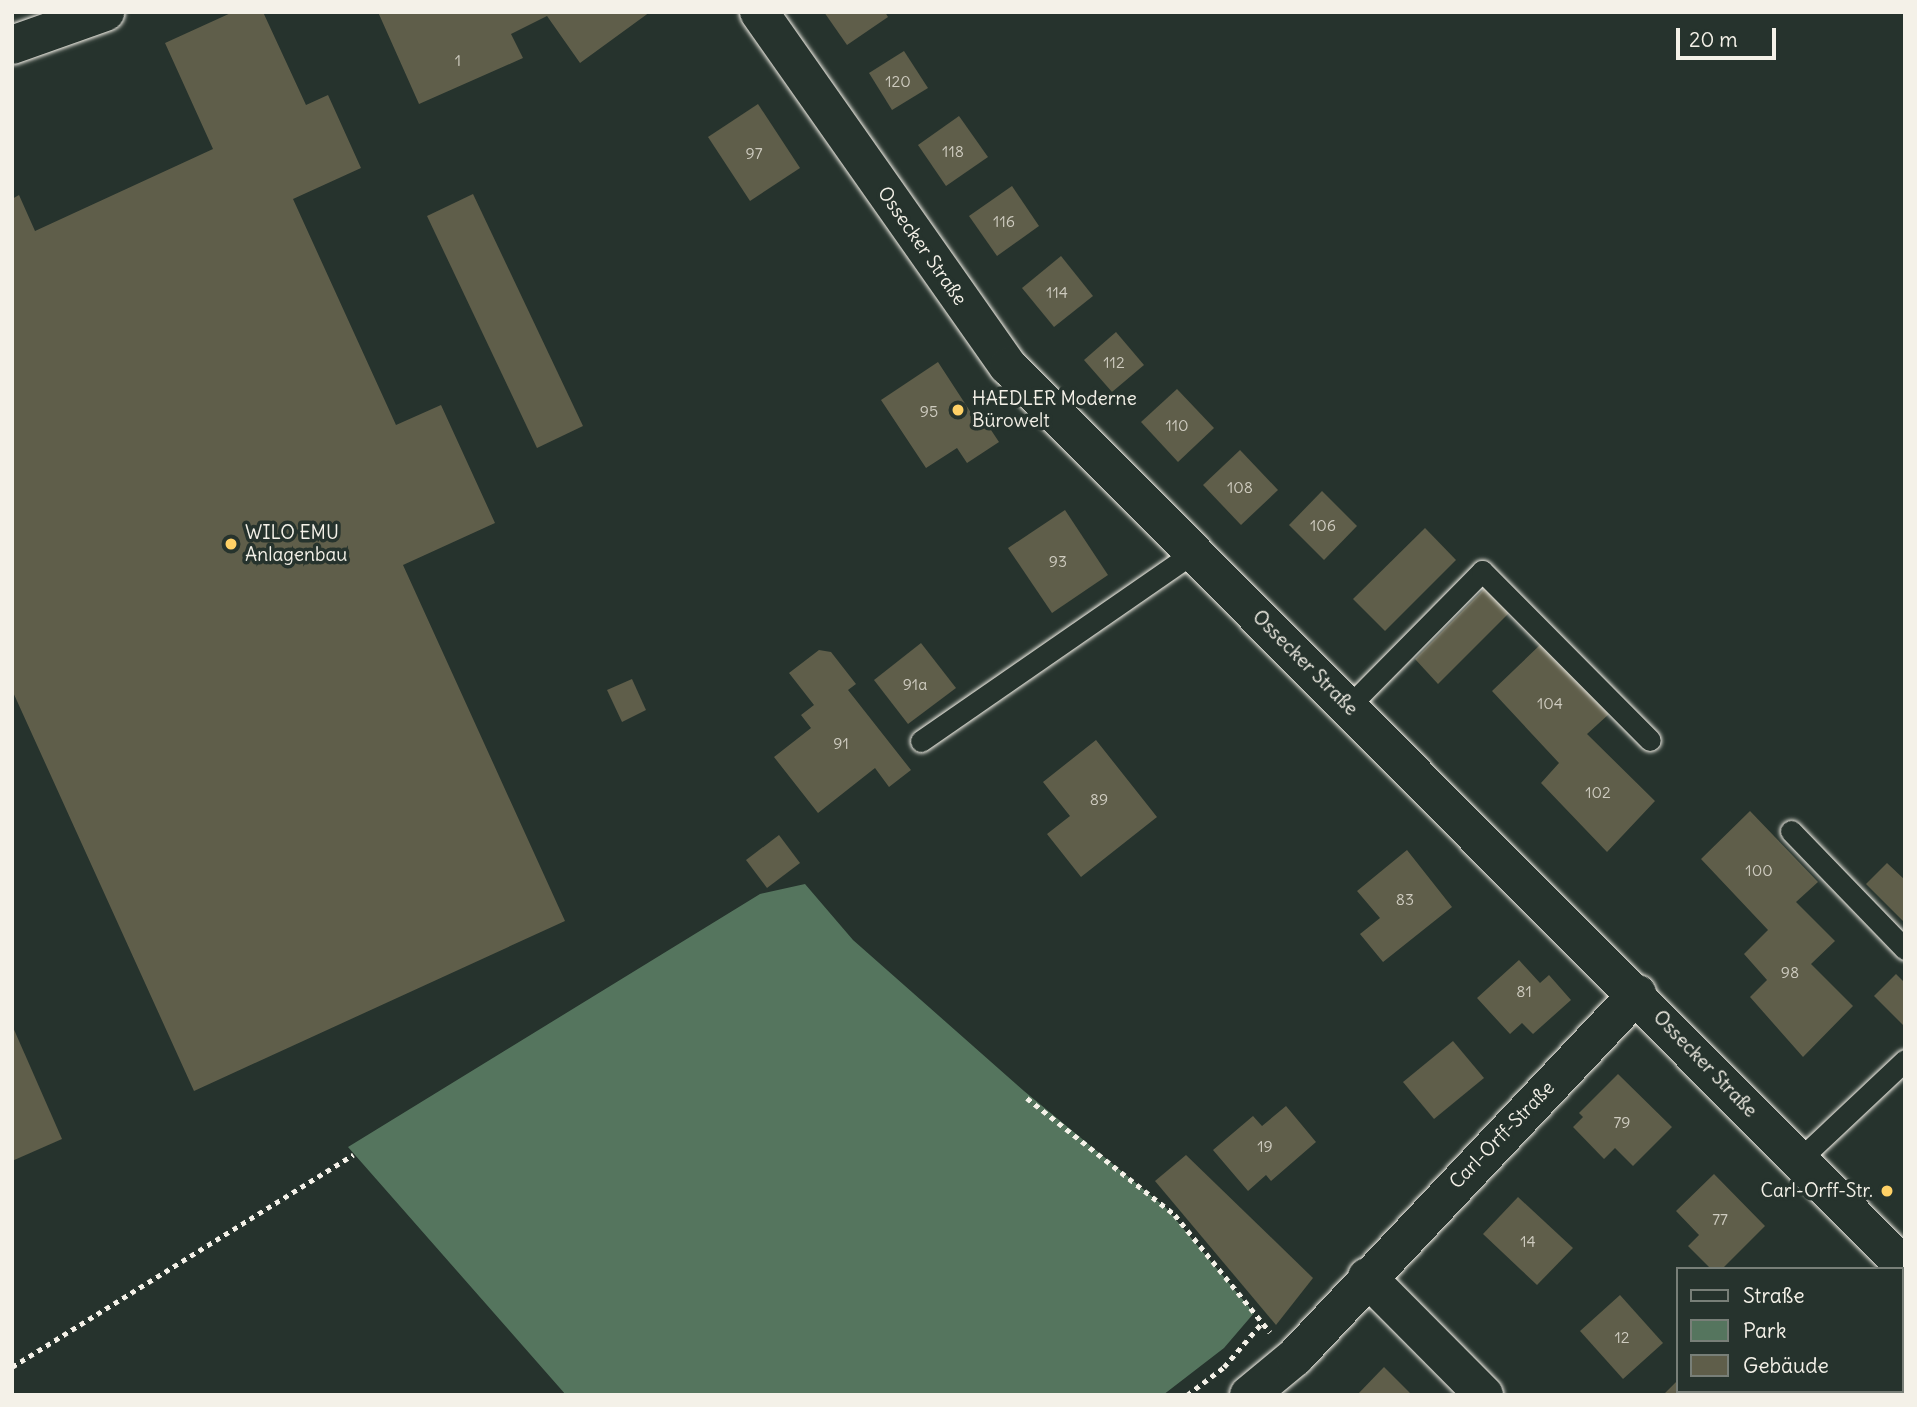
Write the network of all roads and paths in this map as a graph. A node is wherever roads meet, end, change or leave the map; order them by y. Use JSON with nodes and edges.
{"nodes":[{"id":1,"x":105,"y":12,"type":"edge"},
{"id":2,"x":760,"y":12,"type":"edge"},
{"id":3,"x":12,"y":45,"type":"edge"},
{"id":4,"x":1194,"y":552,"type":"junction"},
{"id":5,"x":1348,"y":707,"type":"junction"},
{"id":6,"x":1650,"y":740,"type":"dead end"},
{"id":7,"x":921,"y":741,"type":"dead end"},
{"id":8,"x":1791,"y":831,"type":"dead end"},
{"id":9,"x":1905,"y":948,"type":"edge"},
{"id":10,"x":1637,"y":994,"type":"junction"},
{"id":11,"x":1905,"y":1060,"type":"edge"},
{"id":12,"x":1027,"y":1098,"type":"dead end"},
{"id":13,"x":353,"y":1155,"type":"dead end"},
{"id":14,"x":1798,"y":1161,"type":"junction"},
{"id":15,"x":1905,"y":1267,"type":"edge"},
{"id":16,"x":1367,"y":1277,"type":"junction"},
{"id":17,"x":1261,"y":1324,"type":"junction"},
{"id":18,"x":1295,"y":1357,"type":"junction"},
{"id":19,"x":12,"y":1367,"type":"edge"},
{"id":20,"x":1187,"y":1395,"type":"edge"},
{"id":21,"x":1250,"y":1395,"type":"edge"},
{"id":22,"x":1484,"y":1395,"type":"edge"}],
"edges":[{"from":1,"to":3,"type":"street"},
{"from":2,"to":4,"type":"street","name":"Ossecker Straße"},
{"from":4,"to":5,"type":"street","name":"Ossecker Straße"},
{"from":4,"to":7,"type":"lane"},
{"from":5,"to":6,"type":"lane"},
{"from":5,"to":10,"type":"street","name":"Ossecker Straße"},
{"from":8,"to":9,"type":"lane"},
{"from":10,"to":14,"type":"street","name":"Ossecker Straße"},
{"from":10,"to":16,"type":"street","name":"Carl-Orff-Straße"},
{"from":11,"to":14,"type":"lane"},
{"from":12,"to":17,"type":"path"},
{"from":13,"to":19,"type":"path"},
{"from":14,"to":15,"type":"street","name":"Ossecker Straße"},
{"from":16,"to":18,"type":"street","name":"Carl-Orff-Straße"},
{"from":16,"to":22,"type":"street"},
{"from":17,"to":18,"type":"path"},
{"from":17,"to":20,"type":"path"},
{"from":18,"to":21,"type":"street","name":"Carl-Orff-Straße"}]}
